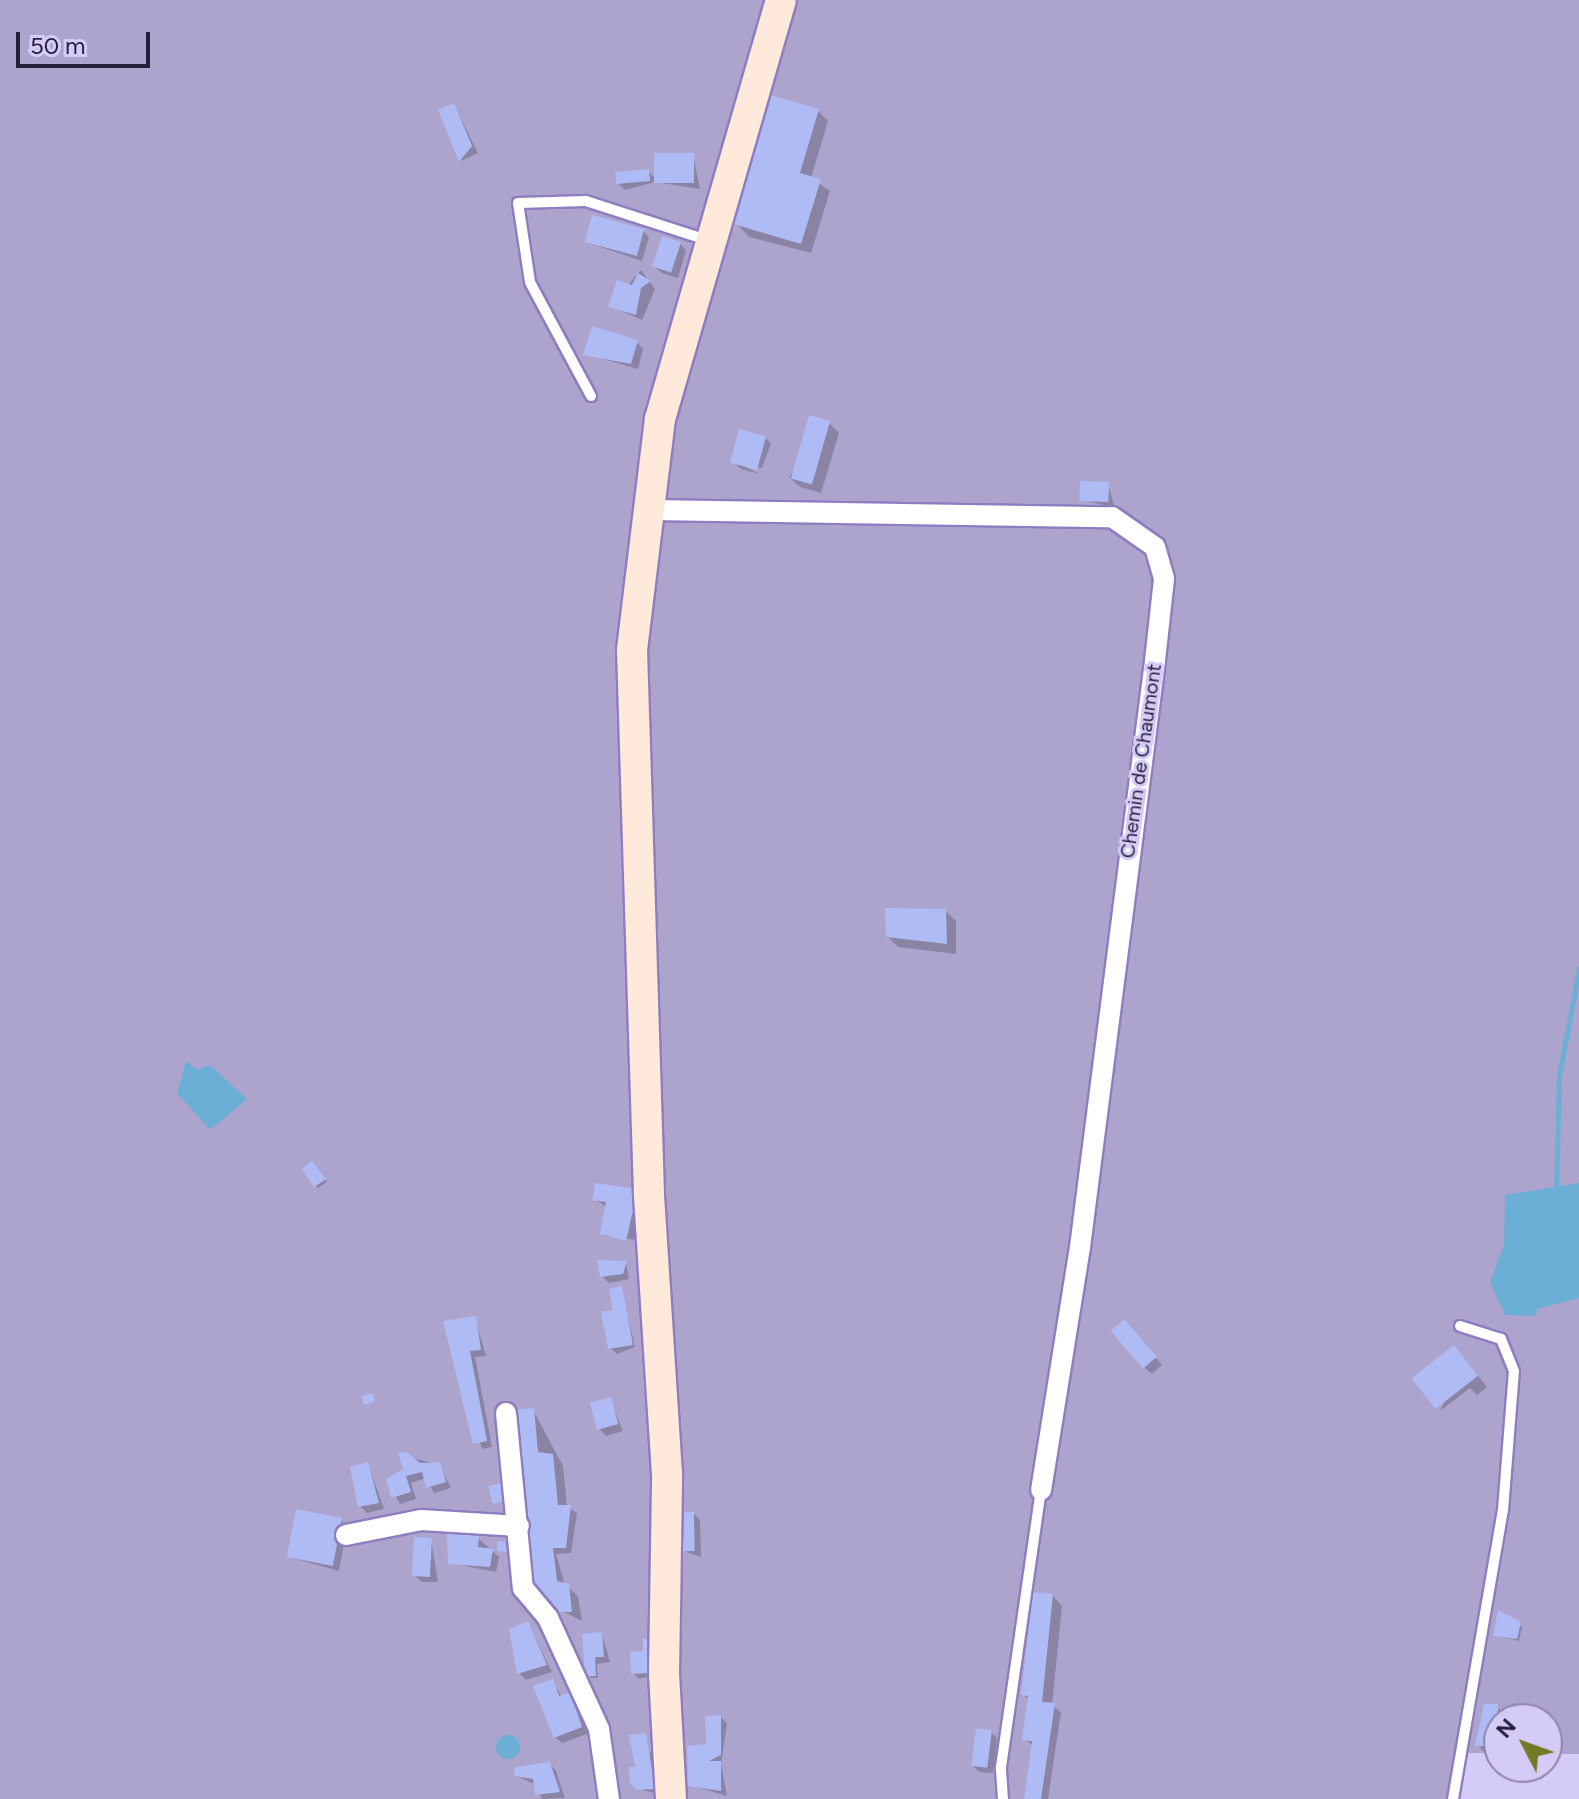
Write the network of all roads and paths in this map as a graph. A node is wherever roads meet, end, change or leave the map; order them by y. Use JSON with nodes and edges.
{"nodes":[{"id":1,"x":781,"y":0,"type":"edge"},
{"id":2,"x":707,"y":240,"type":"junction"},
{"id":3,"x":591,"y":396,"type":"dead end"},
{"id":4,"x":646,"y":510,"type":"junction"},
{"id":5,"x":1460,"y":1326,"type":"dead end"},
{"id":6,"x":506,"y":1413,"type":"dead end"},
{"id":7,"x":1041,"y":1490,"type":"joint"},
{"id":8,"x":519,"y":1526,"type":"junction"},
{"id":9,"x":346,"y":1535,"type":"dead end"},
{"id":10,"x":609,"y":1799,"type":"edge"},
{"id":11,"x":671,"y":1799,"type":"edge"},
{"id":12,"x":1003,"y":1799,"type":"edge"},
{"id":13,"x":1453,"y":1799,"type":"edge"}],
"edges":[{"from":1,"to":2,"type":"street"},
{"from":2,"to":3,"type":"lane"},
{"from":2,"to":4,"type":"street"},
{"from":4,"to":7,"type":"street","name":"Chemin de Chaumont"},
{"from":4,"to":11,"type":"street"},
{"from":5,"to":13,"type":"lane"},
{"from":6,"to":8,"type":"street"},
{"from":7,"to":12,"type":"lane"},
{"from":8,"to":9,"type":"street"},
{"from":8,"to":10,"type":"street"}]}
